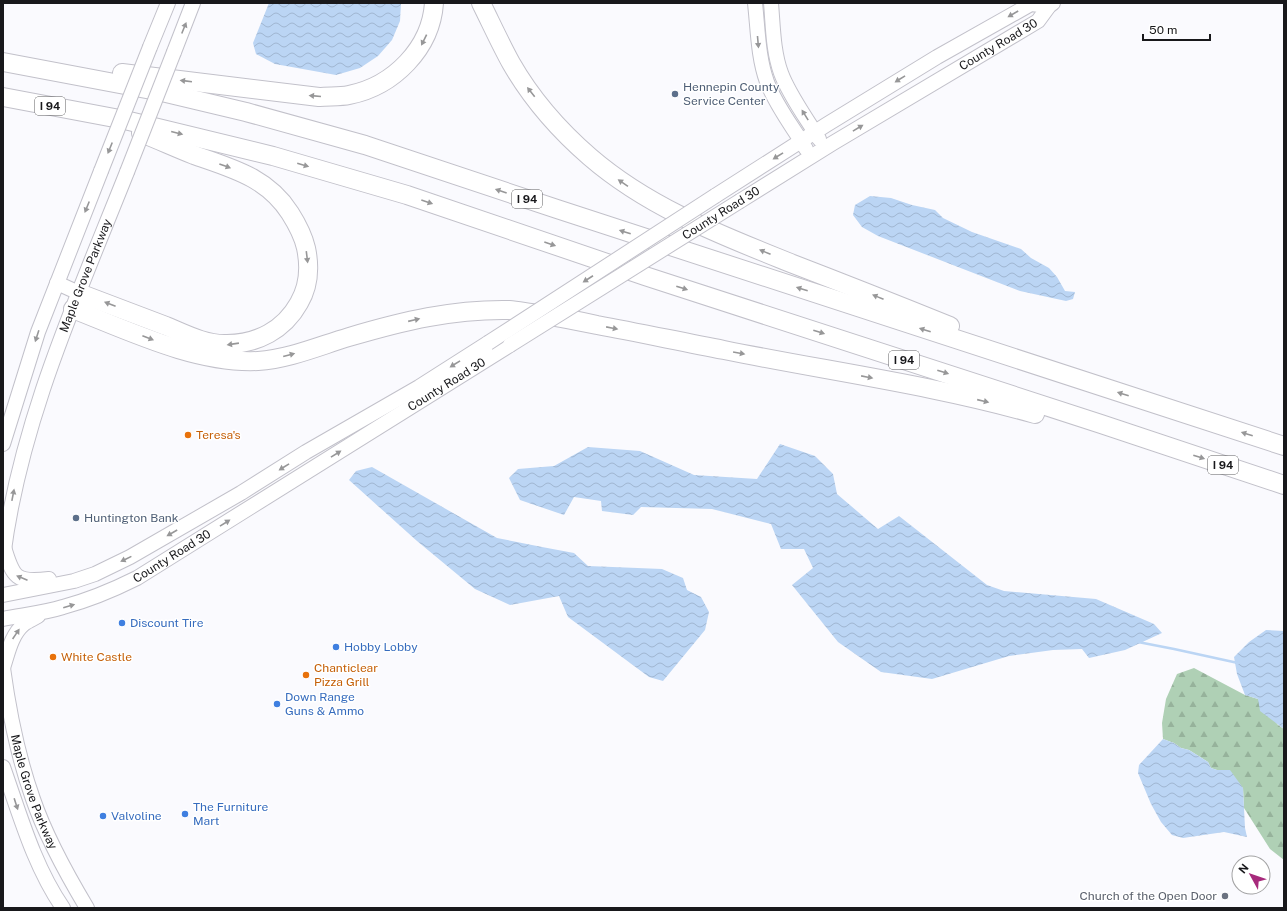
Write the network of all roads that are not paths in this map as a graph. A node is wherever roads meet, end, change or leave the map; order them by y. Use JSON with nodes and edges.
{"nodes":[{"id":1,"x":168,"y":3,"type":"edge"},
{"id":2,"x":193,"y":3,"type":"edge"},
{"id":3,"x":434,"y":3,"type":"edge"},
{"id":4,"x":481,"y":3,"type":"edge"},
{"id":5,"x":755,"y":3,"type":"edge"},
{"id":6,"x":771,"y":3,"type":"edge"},
{"id":7,"x":1051,"y":5,"type":"edge"},
{"id":8,"x":3,"y":59,"type":"edge"},
{"id":9,"x":3,"y":62,"type":"edge"},
{"id":10,"x":3,"y":97,"type":"edge"},
{"id":11,"x":98,"y":115,"type":"junction"},
{"id":12,"x":815,"y":132,"type":"junction"},
{"id":13,"x":802,"y":142,"type":"junction"},
{"id":14,"x":825,"y":148,"type":"junction"},
{"id":15,"x":810,"y":157,"type":"junction"},
{"id":16,"x":57,"y":283,"type":"junction"},
{"id":17,"x":79,"y":292,"type":"junction"},
{"id":18,"x":51,"y":300,"type":"junction"},
{"id":19,"x":73,"y":309,"type":"junction"},
{"id":20,"x":1042,"y":368,"type":"junction"},
{"id":21,"x":3,"y":444,"type":"edge"},
{"id":22,"x":1162,"y":445,"type":"junction"},
{"id":23,"x":1284,"y":446,"type":"edge"},
{"id":24,"x":1284,"y":485,"type":"edge"},
{"id":25,"x":4,"y":552,"type":"edge"},
{"id":26,"x":74,"y":581,"type":"junction"},
{"id":27,"x":3,"y":595,"type":"edge"},
{"id":28,"x":45,"y":612,"type":"junction"},
{"id":29,"x":3,"y":619,"type":"edge"},
{"id":30,"x":3,"y":668,"type":"edge"},
{"id":31,"x":3,"y":767,"type":"edge"},
{"id":32,"x":63,"y":908,"type":"edge"},
{"id":33,"x":87,"y":908,"type":"edge"}],
"edges":[{"from":1,"to":16,"type":"main road","name":"Maple Grove Parkway","one_way":true,"bridge":true},
{"from":17,"to":2,"type":"main road","name":"Maple Grove Parkway","one_way":true,"bridge":true},
{"from":3,"to":8,"type":"highway","one_way":true},
{"from":20,"to":4,"type":"highway","one_way":true},
{"from":5,"to":13,"type":"main road","one_way":true},
{"from":12,"to":6,"type":"main road","one_way":true},
{"from":7,"to":12,"type":"main road","name":"County Road 30","one_way":true},
{"from":14,"to":7,"type":"main road","name":"County Road 30","one_way":true},
{"from":20,"to":9,"type":"highway","number":"I 94","one_way":true},
{"from":10,"to":11,"type":"highway","number":"I 94"},
{"from":11,"to":17,"type":"highway","one_way":true},
{"from":11,"to":22,"type":"highway","number":"I 94","one_way":true},
{"from":12,"to":13,"type":"main road","name":"County Road 30"},
{"from":12,"to":14,"type":"main road"},
{"from":13,"to":15,"type":"main road"},
{"from":13,"to":26,"type":"main road","name":"County Road 30","one_way":true,"bridge":true},
{"from":14,"to":15,"type":"main road","name":"County Road 30"},
{"from":28,"to":15,"type":"main road","name":"County Road 30","one_way":true,"bridge":true},
{"from":16,"to":17,"type":"main road"},
{"from":16,"to":18,"type":"main road","name":"Maple Grove Parkway"},
{"from":17,"to":19,"type":"main road","name":"Maple Grove Parkway"},
{"from":18,"to":19,"type":"main road"},
{"from":18,"to":21,"type":"main road","name":"Maple Grove Parkway","one_way":true},
{"from":19,"to":22,"type":"highway","one_way":true},
{"from":25,"to":19,"type":"main road","name":"Maple Grove Parkway","one_way":true},
{"from":23,"to":20,"type":"highway","number":"I 94","one_way":true},
{"from":22,"to":24,"type":"highway","number":"I 94","one_way":true},
{"from":26,"to":25,"type":"main road","one_way":true},
{"from":26,"to":27,"type":"main road","name":"County Road 30"},
{"from":28,"to":29,"type":"main road","name":"County Road 30"},
{"from":30,"to":28,"type":"main road","one_way":true},
{"from":30,"to":33,"type":"main road","name":"Maple Grove Parkway"},
{"from":31,"to":32,"type":"main road","name":"Maple Grove Parkway","one_way":true}]}
